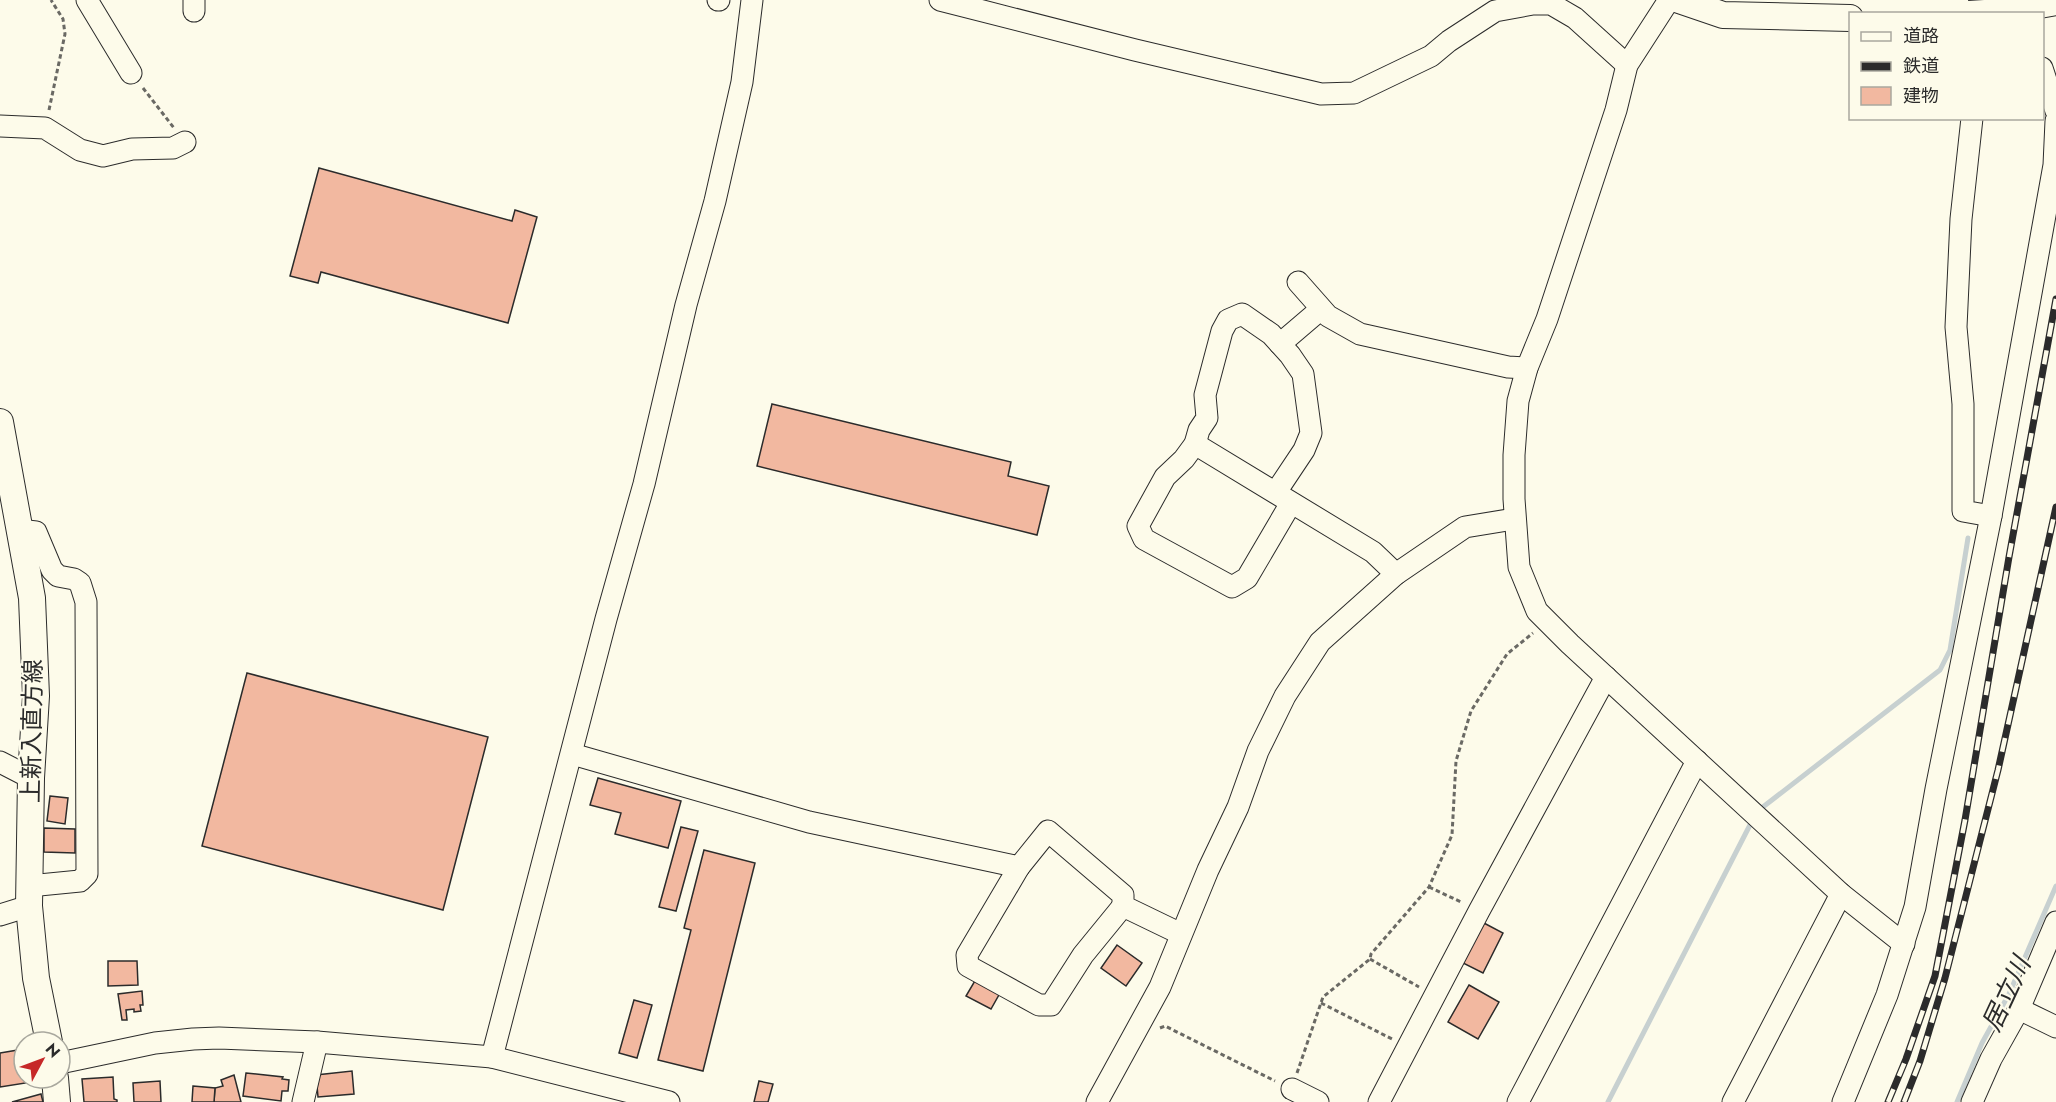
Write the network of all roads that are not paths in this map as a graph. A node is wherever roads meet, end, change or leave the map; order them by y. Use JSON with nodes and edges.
{"nodes":[{"id":1,"x":87,"y":0,"type":"edge"},
{"id":2,"x":752,"y":0,"type":"edge"},
{"id":3,"x":940,"y":0,"type":"edge"},
{"id":4,"x":1669,"y":0,"type":"edge"},
{"id":5,"x":1679,"y":0,"type":"edge"},
{"id":6,"x":1995,"y":0,"type":"edge"},
{"id":7,"x":1550,"y":2,"type":"edge"},
{"id":8,"x":2056,"y":2,"type":"edge"},
{"id":9,"x":2001,"y":12,"type":"edge"},
{"id":10,"x":2004,"y":12,"type":"edge"},
{"id":11,"x":1849,"y":18,"type":"edge"},
{"id":12,"x":1627,"y":65,"type":"junction"},
{"id":13,"x":2044,"y":71,"type":"edge"},
{"id":14,"x":131,"y":72,"type":"road end"},
{"id":15,"x":2056,"y":111,"type":"edge"},
{"id":16,"x":1972,"y":120,"type":"edge"},
{"id":17,"x":2056,"y":121,"type":"edge"},
{"id":18,"x":0,"y":126,"type":"edge"},
{"id":19,"x":185,"y":142,"type":"road end"},
{"id":20,"x":1298,"y":282,"type":"dead end"},
{"id":21,"x":1321,"y":309,"type":"junction"},
{"id":22,"x":1280,"y":344,"type":"junction"},
{"id":23,"x":1527,"y":368,"type":"junction"},
{"id":24,"x":0,"y":422,"type":"edge"},
{"id":25,"x":1195,"y":444,"type":"junction"},
{"id":26,"x":1283,"y":498,"type":"junction"},
{"id":27,"x":1991,"y":516,"type":"junction"},
{"id":28,"x":1514,"y":519,"type":"junction"},
{"id":29,"x":19,"y":530,"type":"junction"},
{"id":30,"x":1396,"y":574,"type":"junction"},
{"id":31,"x":1606,"y":677,"type":"junction"},
{"id":32,"x":572,"y":754,"type":"junction"},
{"id":33,"x":1697,"y":761,"type":"junction"},
{"id":34,"x":0,"y":762,"type":"edge"},
{"id":35,"x":31,"y":778,"type":"junction"},
{"id":36,"x":1019,"y":867,"type":"junction"},
{"id":37,"x":1841,"y":894,"type":"junction"},
{"id":38,"x":29,"y":896,"type":"junction"},
{"id":39,"x":1123,"y":906,"type":"junction"},
{"id":40,"x":0,"y":915,"type":"edge"},
{"id":41,"x":2056,"y":922,"type":"edge"},
{"id":42,"x":1181,"y":934,"type":"junction"},
{"id":43,"x":1904,"y":944,"type":"junction"},
{"id":44,"x":2019,"y":1009,"type":"junction"},
{"id":45,"x":2056,"y":1027,"type":"edge"},
{"id":46,"x":47,"y":1030,"type":"edge"},
{"id":47,"x":317,"y":1042,"type":"junction"},
{"id":48,"x":492,"y":1057,"type":"junction"},
{"id":49,"x":72,"y":1060,"type":"edge"},
{"id":50,"x":1292,"y":1089,"type":"road end"},
{"id":51,"x":303,"y":1102,"type":"edge"},
{"id":52,"x":669,"y":1102,"type":"edge"},
{"id":53,"x":1097,"y":1102,"type":"edge"},
{"id":54,"x":1318,"y":1102,"type":"edge"},
{"id":55,"x":1379,"y":1102,"type":"edge"},
{"id":56,"x":1518,"y":1102,"type":"edge"},
{"id":57,"x":1733,"y":1102,"type":"edge"},
{"id":58,"x":1843,"y":1102,"type":"edge"},
{"id":59,"x":1971,"y":1102,"type":"edge"}],
"edges":[{"from":1,"to":14,"type":"street"},
{"from":2,"to":32,"type":"street"},
{"from":3,"to":7,"type":"street"},
{"from":4,"to":12,"type":"street"},
{"from":5,"to":11,"type":"main road"},
{"from":6,"to":10,"type":"street"},
{"from":7,"to":12,"type":"street"},
{"from":8,"to":9,"type":"main road","bridge":true},
{"from":12,"to":23,"type":"street"},
{"from":13,"to":15,"type":"street"},
{"from":16,"to":27,"type":"street"},
{"from":17,"to":27,"type":"street"},
{"from":18,"to":19,"type":"street"},
{"from":20,"to":21,"type":"street"},
{"from":21,"to":22,"type":"street"},
{"from":21,"to":23,"type":"street"},
{"from":22,"to":25,"type":"street"},
{"from":22,"to":26,"type":"street"},
{"from":23,"to":28,"type":"street"},
{"from":24,"to":29,"type":"main road","name":"上新入直方線"},
{"from":25,"to":26,"type":"street"},
{"from":25,"to":26,"type":"street"},
{"from":26,"to":30,"type":"street"},
{"from":27,"to":43,"type":"street"},
{"from":28,"to":30,"type":"street"},
{"from":28,"to":31,"type":"street"},
{"from":29,"to":35,"type":"main road","name":"上新入直方線"},
{"from":29,"to":38,"type":"street"},
{"from":30,"to":42,"type":"street"},
{"from":31,"to":33,"type":"street"},
{"from":31,"to":55,"type":"street"},
{"from":32,"to":36,"type":"street"},
{"from":32,"to":48,"type":"street"},
{"from":33,"to":37,"type":"street"},
{"from":33,"to":56,"type":"street"},
{"from":34,"to":35,"type":"street"},
{"from":35,"to":38,"type":"main road","name":"上新入直方線"},
{"from":36,"to":39,"type":"street"},
{"from":36,"to":39,"type":"street"},
{"from":37,"to":43,"type":"street"},
{"from":37,"to":57,"type":"street"},
{"from":38,"to":40,"type":"street"},
{"from":38,"to":46,"type":"main road","name":"上新入直方線"},
{"from":39,"to":42,"type":"street"},
{"from":41,"to":44,"type":"street"},
{"from":42,"to":53,"type":"street"},
{"from":43,"to":58,"type":"street"},
{"from":44,"to":45,"type":"street"},
{"from":44,"to":59,"type":"street"},
{"from":47,"to":48,"type":"street"},
{"from":47,"to":49,"type":"street"},
{"from":47,"to":51,"type":"street"},
{"from":48,"to":52,"type":"street"},
{"from":50,"to":54,"type":"street"}]}
